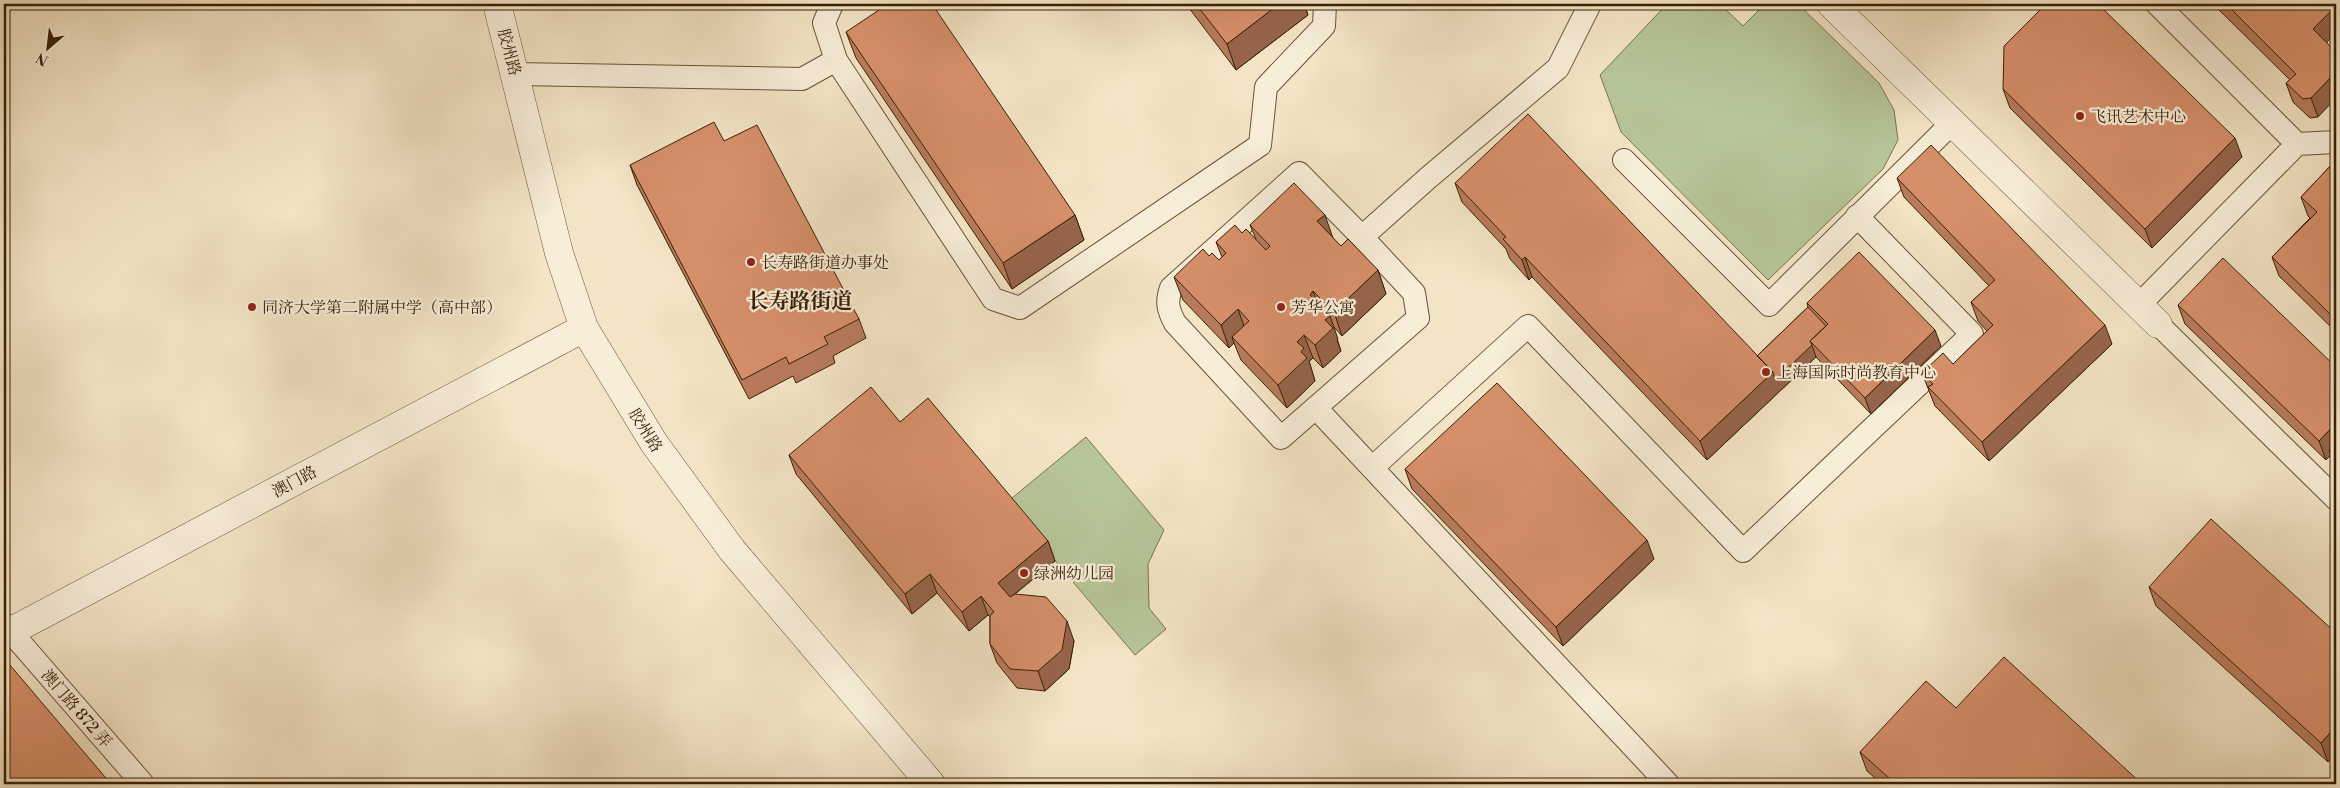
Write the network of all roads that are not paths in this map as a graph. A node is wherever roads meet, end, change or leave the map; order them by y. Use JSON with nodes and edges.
{"nodes":[{"id":1,"x":497,"y":4,"type":"edge"},
{"id":2,"x":832,"y":4,"type":"edge"},
{"id":3,"x":1325,"y":4,"type":"edge"},
{"id":4,"x":1590,"y":4,"type":"edge"},
{"id":5,"x":1831,"y":4,"type":"edge"},
{"id":6,"x":2157,"y":4,"type":"edge"},
{"id":7,"x":836,"y":60,"type":"junction"},
{"id":8,"x":516,"y":74,"type":"junction"},
{"id":9,"x":1952,"y":123,"type":"junction"},
{"id":10,"x":2336,"y":142,"type":"edge"},
{"id":11,"x":2297,"y":144,"type":"junction"},
{"id":12,"x":1624,"y":160,"type":"dead end"},
{"id":13,"x":1857,"y":216,"type":"junction"},
{"id":14,"x":1362,"y":238,"type":"junction"},
{"id":15,"x":2138,"y":306,"type":"junction"},
{"id":16,"x":2158,"y":324,"type":"joint"},
{"id":17,"x":584,"y":328,"type":"junction"},
{"id":18,"x":1316,"y":408,"type":"junction"},
{"id":19,"x":1372,"y":468,"type":"junction"},
{"id":20,"x":2336,"y":499,"type":"edge"},
{"id":21,"x":6,"y":630,"type":"edge"},
{"id":22,"x":144,"y":784,"type":"edge"},
{"id":23,"x":931,"y":784,"type":"edge"},
{"id":24,"x":1668,"y":784,"type":"edge"}],
"edges":[{"from":1,"to":8,"type":"street","name":"胶州路"},
{"from":2,"to":7,"type":"lane"},
{"from":3,"to":7,"type":"lane"},
{"from":4,"to":14,"type":"lane"},
{"from":5,"to":9,"type":"street"},
{"from":6,"to":11,"type":"lane"},
{"from":7,"to":8,"type":"lane"},
{"from":8,"to":17,"type":"street","name":"胶州路"},
{"from":9,"to":13,"type":"lane"},
{"from":9,"to":15,"type":"street"},
{"from":10,"to":11,"type":"lane"},
{"from":11,"to":15,"type":"lane"},
{"from":12,"to":13,"type":"lane"},
{"from":13,"to":19,"type":"lane"},
{"from":14,"to":18,"type":"lane"},
{"from":14,"to":18,"type":"lane"},
{"from":15,"to":16,"type":"street"},
{"from":16,"to":20,"type":"lane"},
{"from":17,"to":21,"type":"street","name":"澳门路"},
{"from":17,"to":23,"type":"street","name":"胶州路"},
{"from":18,"to":19,"type":"lane"},
{"from":19,"to":24,"type":"lane"},
{"from":21,"to":22,"type":"lane","name":"澳门路 872 弄"}]}
